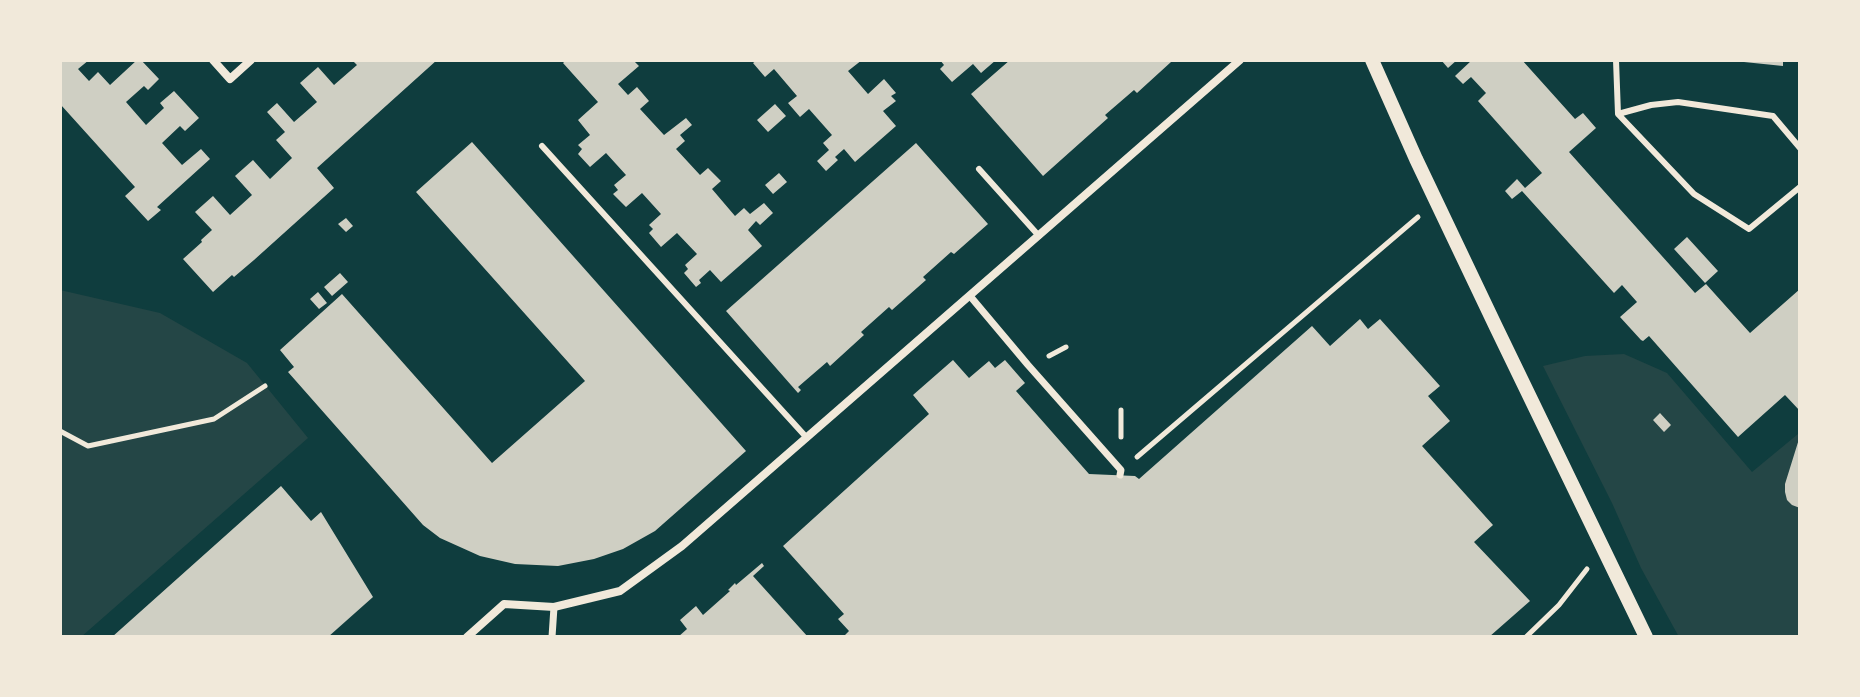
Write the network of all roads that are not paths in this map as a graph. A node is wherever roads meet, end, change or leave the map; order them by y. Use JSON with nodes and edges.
{"nodes":[{"id":1,"x":213,"y":60,"type":"edge"},
{"id":2,"x":251,"y":60,"type":"edge"},
{"id":3,"x":1240,"y":60,"type":"edge"},
{"id":4,"x":1372,"y":60,"type":"edge"},
{"id":5,"x":1616,"y":60,"type":"edge"},
{"id":6,"x":1618,"y":114,"type":"junction"},
{"id":7,"x":542,"y":146,"type":"dead end"},
{"id":8,"x":1800,"y":148,"type":"edge"},
{"id":9,"x":979,"y":169,"type":"dead end"},
{"id":10,"x":1800,"y":187,"type":"edge"},
{"id":11,"x":1039,"y":236,"type":"junction"},
{"id":12,"x":970,"y":296,"type":"junction"},
{"id":13,"x":807,"y":438,"type":"junction"},
{"id":14,"x":1120,"y":473,"type":"road end"},
{"id":15,"x":554,"y":607,"type":"junction"},
{"id":16,"x":467,"y":637,"type":"edge"},
{"id":17,"x":552,"y":637,"type":"edge"},
{"id":18,"x":1646,"y":637,"type":"edge"}],
"edges":[{"from":1,"to":2,"type":"street"},
{"from":3,"to":11,"type":"street"},
{"from":4,"to":18,"type":"street"},
{"from":5,"to":6,"type":"lane"},
{"from":6,"to":8,"type":"lane"},
{"from":6,"to":10,"type":"lane"},
{"from":7,"to":13,"type":"lane"},
{"from":9,"to":11,"type":"lane"},
{"from":11,"to":12,"type":"street"},
{"from":12,"to":13,"type":"street"},
{"from":12,"to":14,"type":"street"},
{"from":13,"to":15,"type":"street"},
{"from":15,"to":16,"type":"street"},
{"from":15,"to":17,"type":"street"}]}
